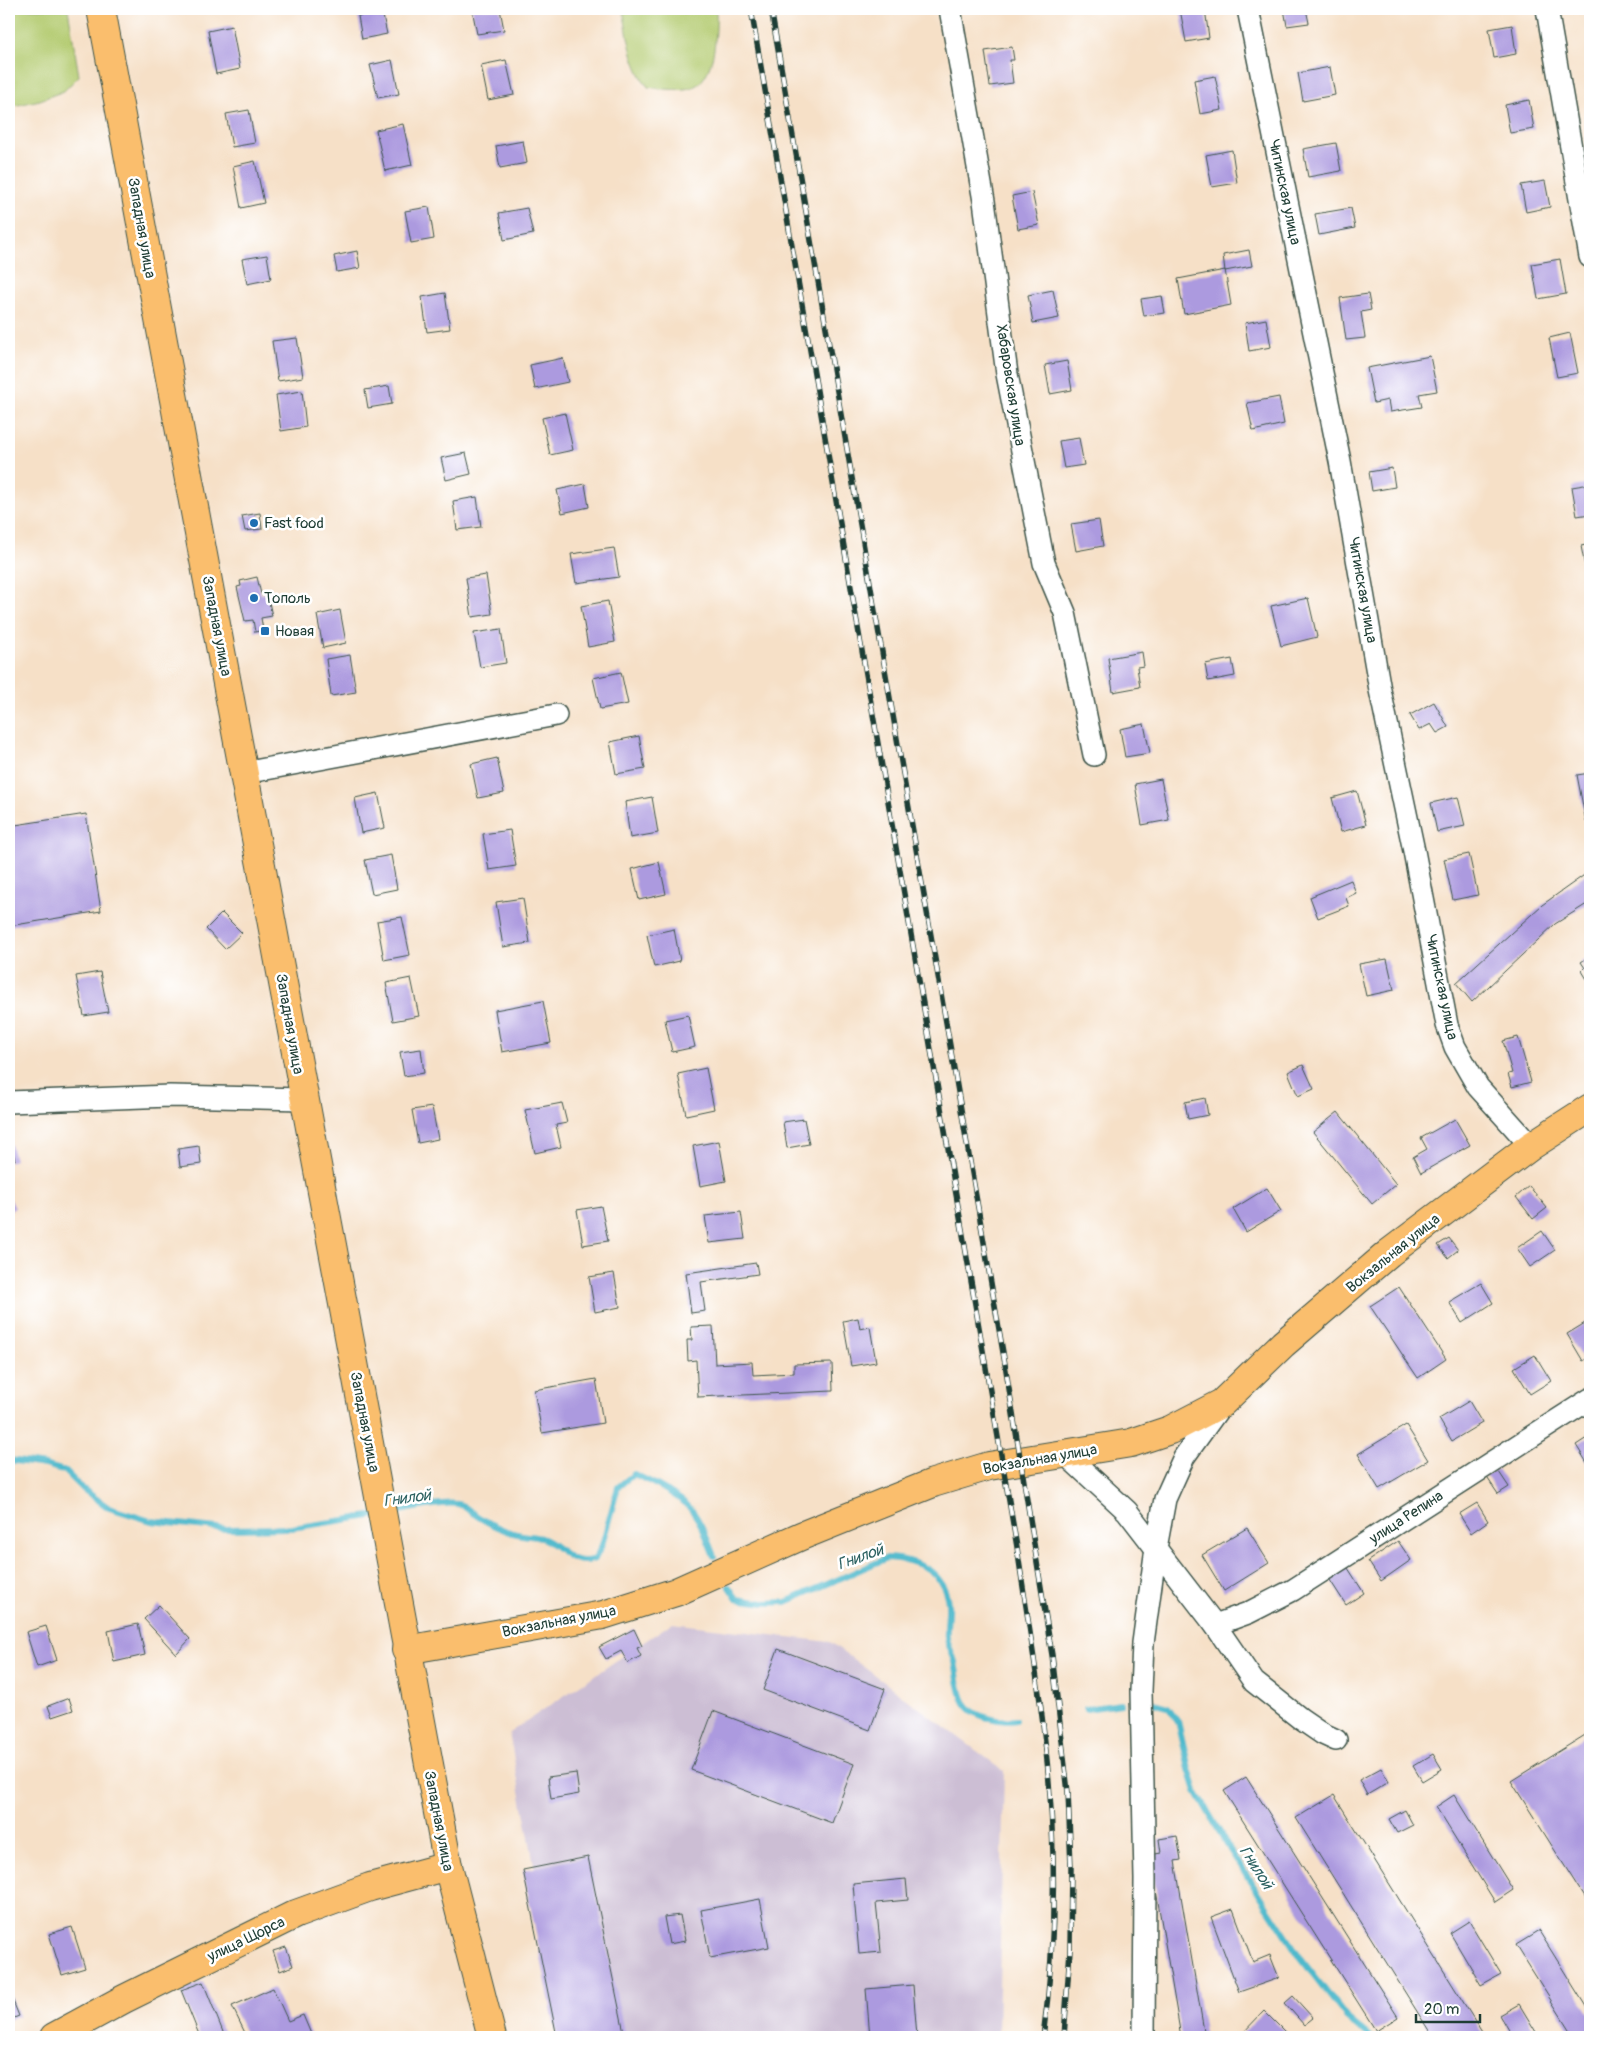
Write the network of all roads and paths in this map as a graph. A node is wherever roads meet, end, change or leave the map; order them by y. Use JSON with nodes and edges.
{"nodes":[{"id":1,"x":101,"y":9,"type":"edge"},
{"id":2,"x":950,"y":9,"type":"edge"},
{"id":3,"x":1248,"y":9,"type":"edge"},
{"id":4,"x":1547,"y":9,"type":"edge"},
{"id":5,"x":1590,"y":257,"type":"edge"},
{"id":6,"x":556,"y":715,"type":"dead end"},
{"id":7,"x":1094,"y":755,"type":"dead end"},
{"id":8,"x":244,"y":773,"type":"junction"},
{"id":9,"x":303,"y":1099,"type":"junction"},
{"id":10,"x":9,"y":1102,"type":"edge"},
{"id":11,"x":1590,"y":1108,"type":"edge"},
{"id":12,"x":1531,"y":1146,"type":"junction"},
{"id":13,"x":1590,"y":1399,"type":"edge"},
{"id":14,"x":1222,"y":1403,"type":"junction"},
{"id":15,"x":1065,"y":1454,"type":"junction"},
{"id":16,"x":1156,"y":1548,"type":"junction"},
{"id":17,"x":1215,"y":1625,"type":"junction"},
{"id":18,"x":406,"y":1650,"type":"junction"},
{"id":19,"x":1336,"y":1740,"type":"dead end"},
{"id":20,"x":448,"y":1866,"type":"junction"},
{"id":21,"x":54,"y":2037,"type":"edge"},
{"id":22,"x":492,"y":2037,"type":"edge"},
{"id":23,"x":1144,"y":2037,"type":"edge"}],
"edges":[{"from":1,"to":8,"type":"main road","name":"Западная улица"},
{"from":2,"to":7,"type":"street","name":"Хабаровская улица"},
{"from":3,"to":12,"type":"street","name":"Читинская улица"},
{"from":4,"to":5,"type":"street"},
{"from":6,"to":8,"type":"street"},
{"from":8,"to":9,"type":"main road","name":"Западная улица"},
{"from":9,"to":10,"type":"street"},
{"from":9,"to":18,"type":"main road","name":"Западная улица"},
{"from":11,"to":12,"type":"main road","name":"Вокзальная улица"},
{"from":12,"to":14,"type":"main road","name":"Вокзальная улица"},
{"from":13,"to":17,"type":"street","name":"улица Репина"},
{"from":14,"to":15,"type":"main road","name":"Вокзальная улица"},
{"from":14,"to":16,"type":"street"},
{"from":15,"to":16,"type":"street"},
{"from":15,"to":18,"type":"main road","name":"Вокзальная улица"},
{"from":16,"to":17,"type":"street"},
{"from":16,"to":23,"type":"street"},
{"from":17,"to":19,"type":"street"},
{"from":18,"to":20,"type":"main road","name":"Западная улица"},
{"from":20,"to":21,"type":"main road","name":"улица Щорса"},
{"from":20,"to":22,"type":"main road","name":"Западная улица"}]}
